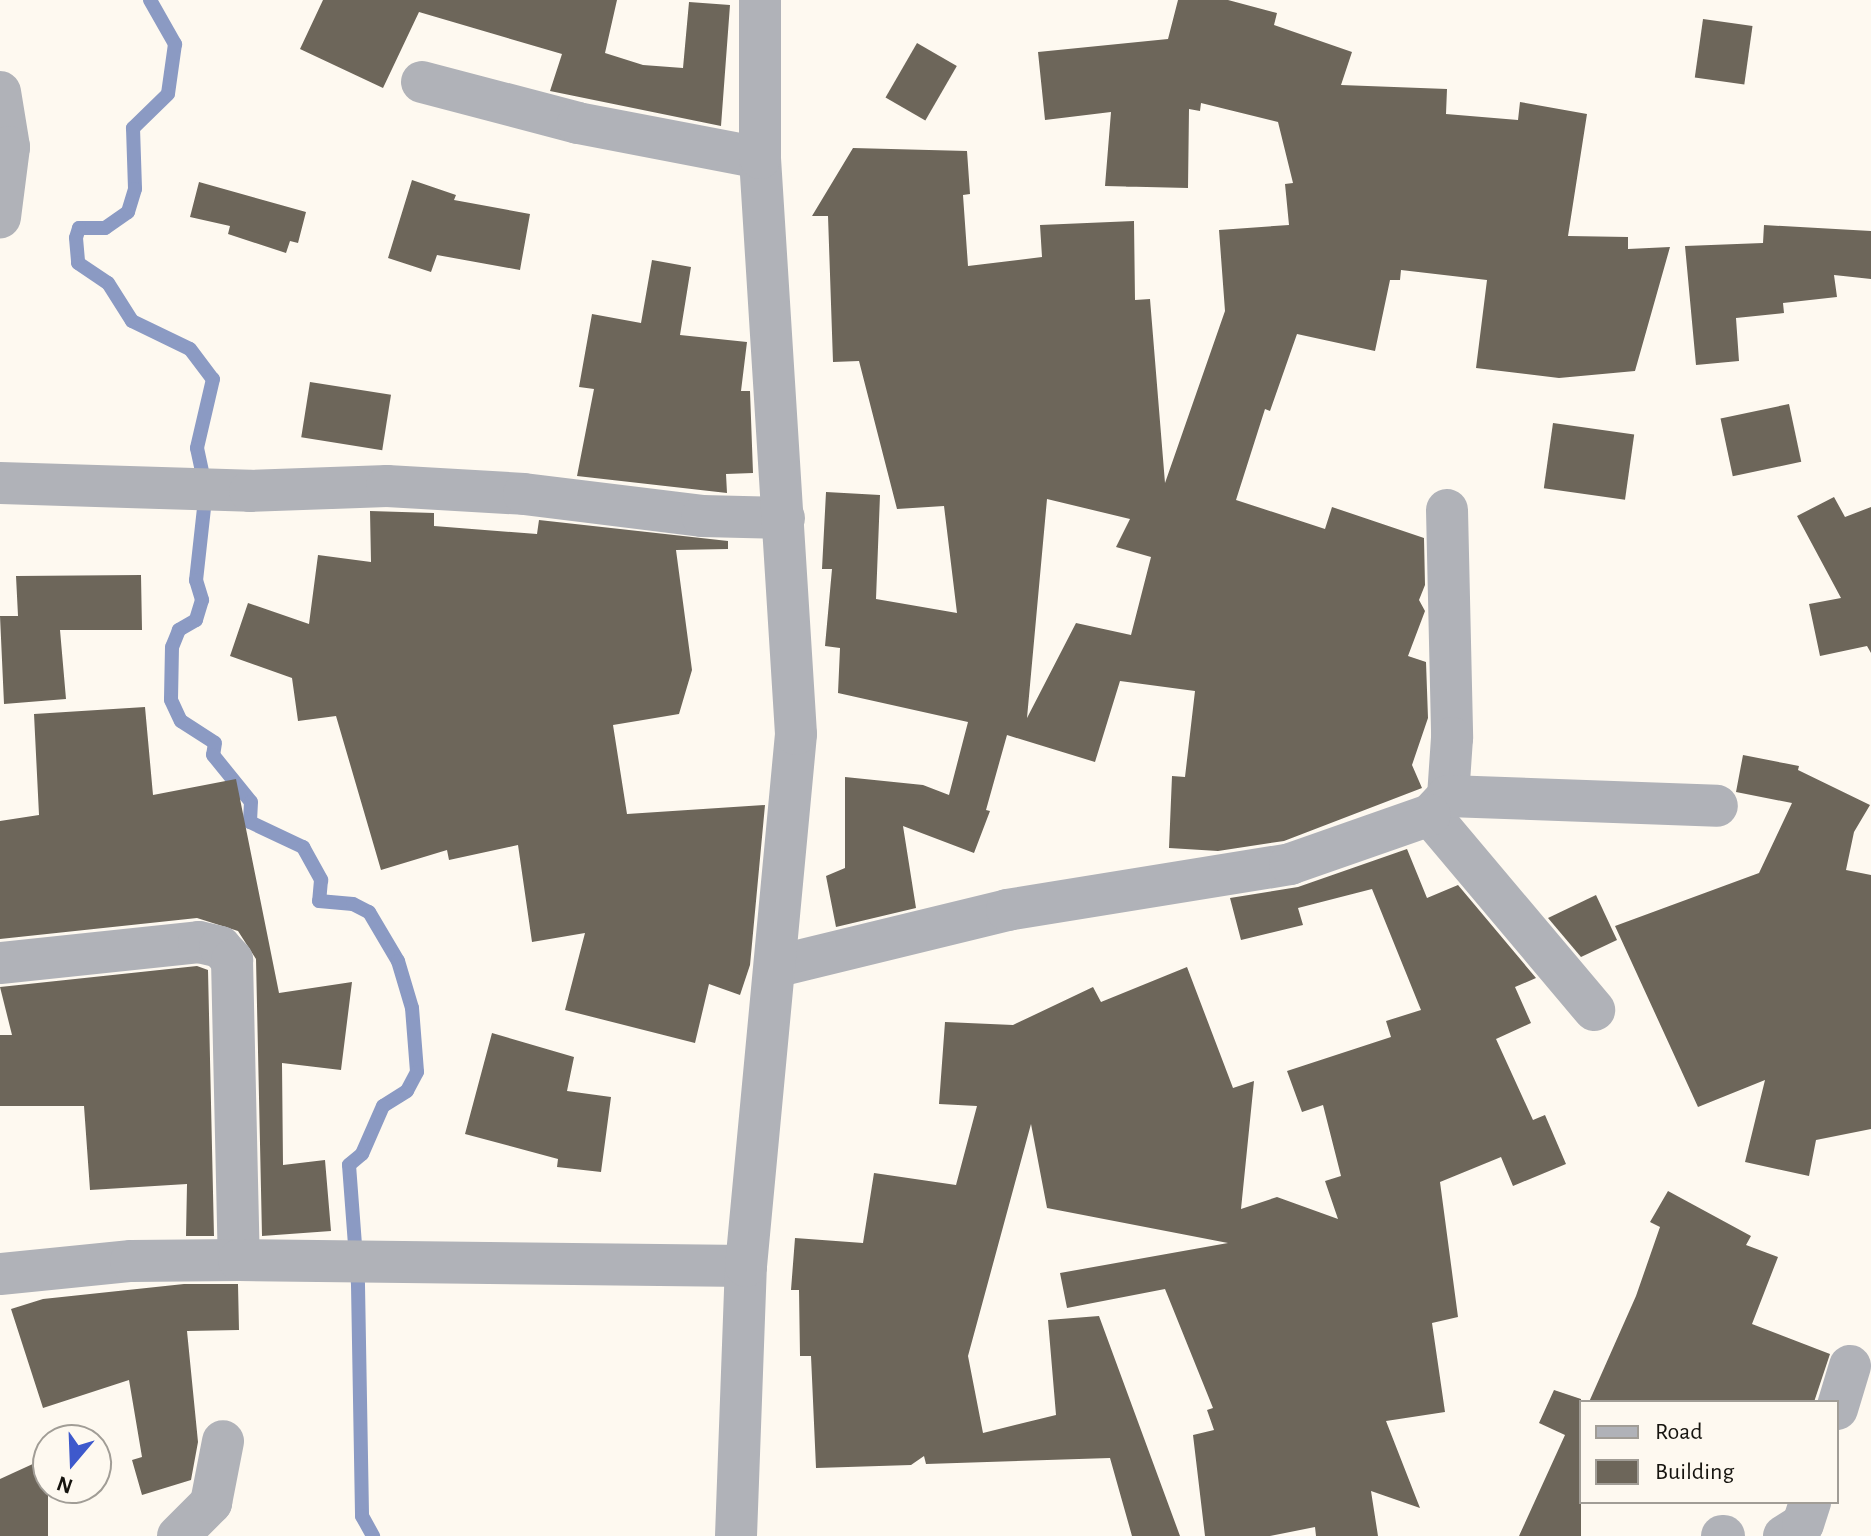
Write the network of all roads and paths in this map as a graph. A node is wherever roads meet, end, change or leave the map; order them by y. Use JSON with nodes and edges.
{"nodes":[{"id":1,"x":760,"y":0,"type":"edge"},
{"id":2,"x":422,"y":82,"type":"dead end"},
{"id":3,"x":0,"y":92,"type":"edge"},
{"id":4,"x":760,"y":158,"type":"junction"},
{"id":5,"x":0,"y":217,"type":"edge"},
{"id":6,"x":0,"y":483,"type":"edge"},
{"id":7,"x":1447,"y":510,"type":"dead end"},
{"id":8,"x":784,"y":518,"type":"junction"},
{"id":9,"x":1439,"y":806,"type":"junction"},
{"id":10,"x":1717,"y":806,"type":"dead end"},
{"id":11,"x":0,"y":963,"type":"edge"},
{"id":12,"x":778,"y":966,"type":"junction"},
{"id":13,"x":1594,"y":1010,"type":"dead end"},
{"id":14,"x":259,"y":1261,"type":"junction"},
{"id":15,"x":746,"y":1266,"type":"junction"},
{"id":16,"x":0,"y":1274,"type":"edge"},
{"id":17,"x":1850,"y":1366,"type":"dead end"},
{"id":18,"x":1839,"y":1402,"type":"edge"},
{"id":19,"x":223,"y":1441,"type":"dead end"},
{"id":20,"x":1809,"y":1504,"type":"edge"},
{"id":21,"x":178,"y":1536,"type":"edge"},
{"id":22,"x":736,"y":1536,"type":"edge"},
{"id":23,"x":1784,"y":1536,"type":"edge"}],
"edges":[{"from":1,"to":4,"type":"street"},
{"from":2,"to":4,"type":"street"},
{"from":3,"to":5,"type":"street"},
{"from":4,"to":8,"type":"street"},
{"from":6,"to":8,"type":"street"},
{"from":7,"to":9,"type":"street"},
{"from":8,"to":12,"type":"street"},
{"from":9,"to":10,"type":"street"},
{"from":9,"to":12,"type":"street"},
{"from":9,"to":13,"type":"street"},
{"from":11,"to":14,"type":"street"},
{"from":12,"to":15,"type":"street"},
{"from":14,"to":15,"type":"street"},
{"from":14,"to":16,"type":"street"},
{"from":15,"to":22,"type":"street"},
{"from":17,"to":18,"type":"street"},
{"from":19,"to":21,"type":"street"},
{"from":20,"to":23,"type":"street"}]}
